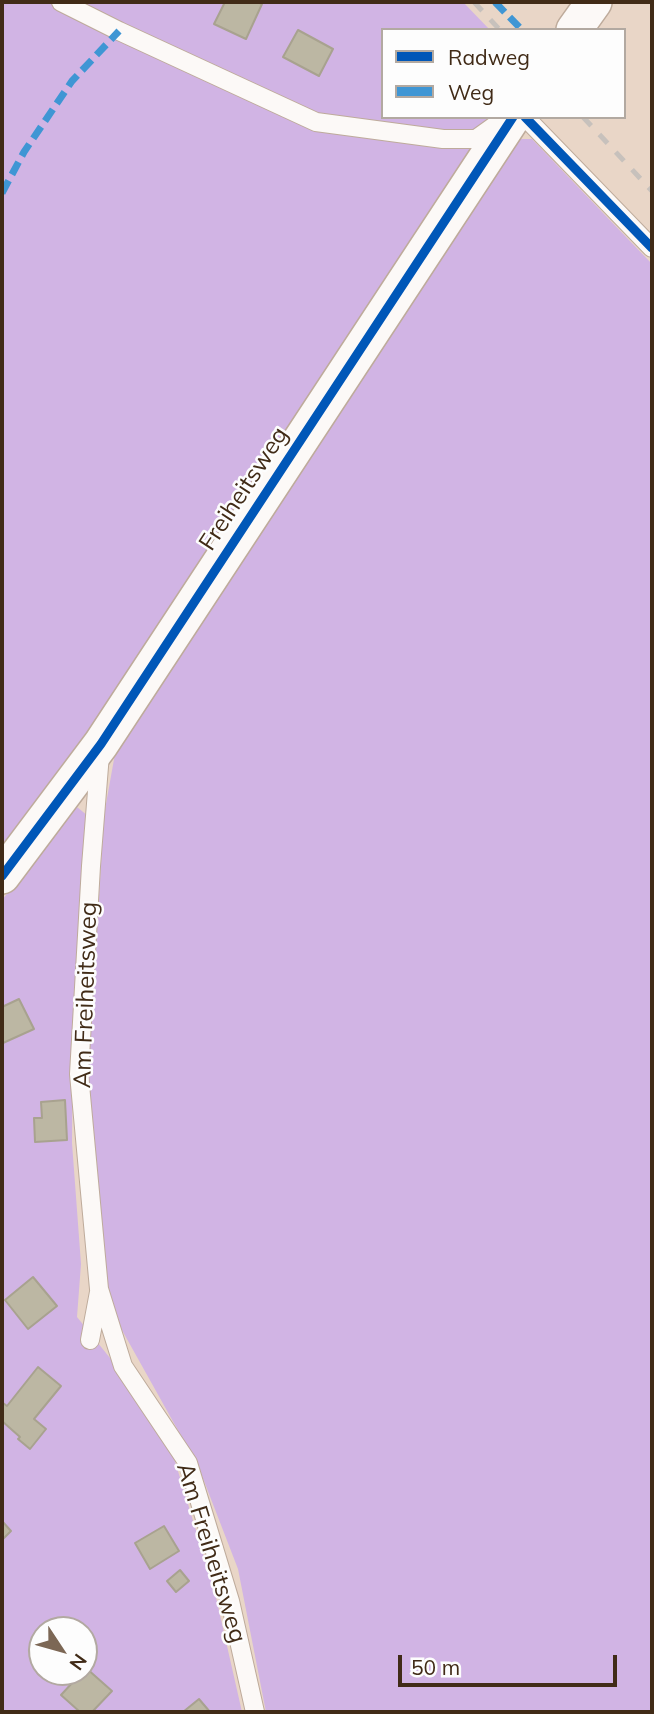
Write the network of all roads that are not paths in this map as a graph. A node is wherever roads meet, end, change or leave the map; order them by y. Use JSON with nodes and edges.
{"nodes":[{"id":1,"x":61,"y":2,"type":"edge"},
{"id":2,"x":594,"y":2,"type":"edge"},
{"id":3,"x":575,"y":28,"type":"edge"},
{"id":4,"x":504,"y":119,"type":"edge"},
{"id":5,"x":512,"y":119,"type":"edge"},
{"id":6,"x":527,"y":119,"type":"edge"},
{"id":7,"x":652,"y":248,"type":"edge"},
{"id":8,"x":101,"y":744,"type":"junction"},
{"id":9,"x":2,"y":876,"type":"edge"},
{"id":10,"x":99,"y":1289,"type":"junction"},
{"id":11,"x":90,"y":1340,"type":"dead end"},
{"id":12,"x":255,"y":1712,"type":"edge"}],
"edges":[{"from":1,"to":4,"type":"lane"},
{"from":2,"to":3,"type":"street"},
{"from":5,"to":8,"type":"street","name":"Freiheitsweg"},
{"from":6,"to":7,"type":"lane"},
{"from":8,"to":9,"type":"street","name":"Freiheitsweg"},
{"from":8,"to":10,"type":"lane","name":"Am Freiheitsweg"},
{"from":10,"to":11,"type":"lane","name":"Am Freiheitsweg"},
{"from":10,"to":12,"type":"lane","name":"Am Freiheitsweg"}]}
